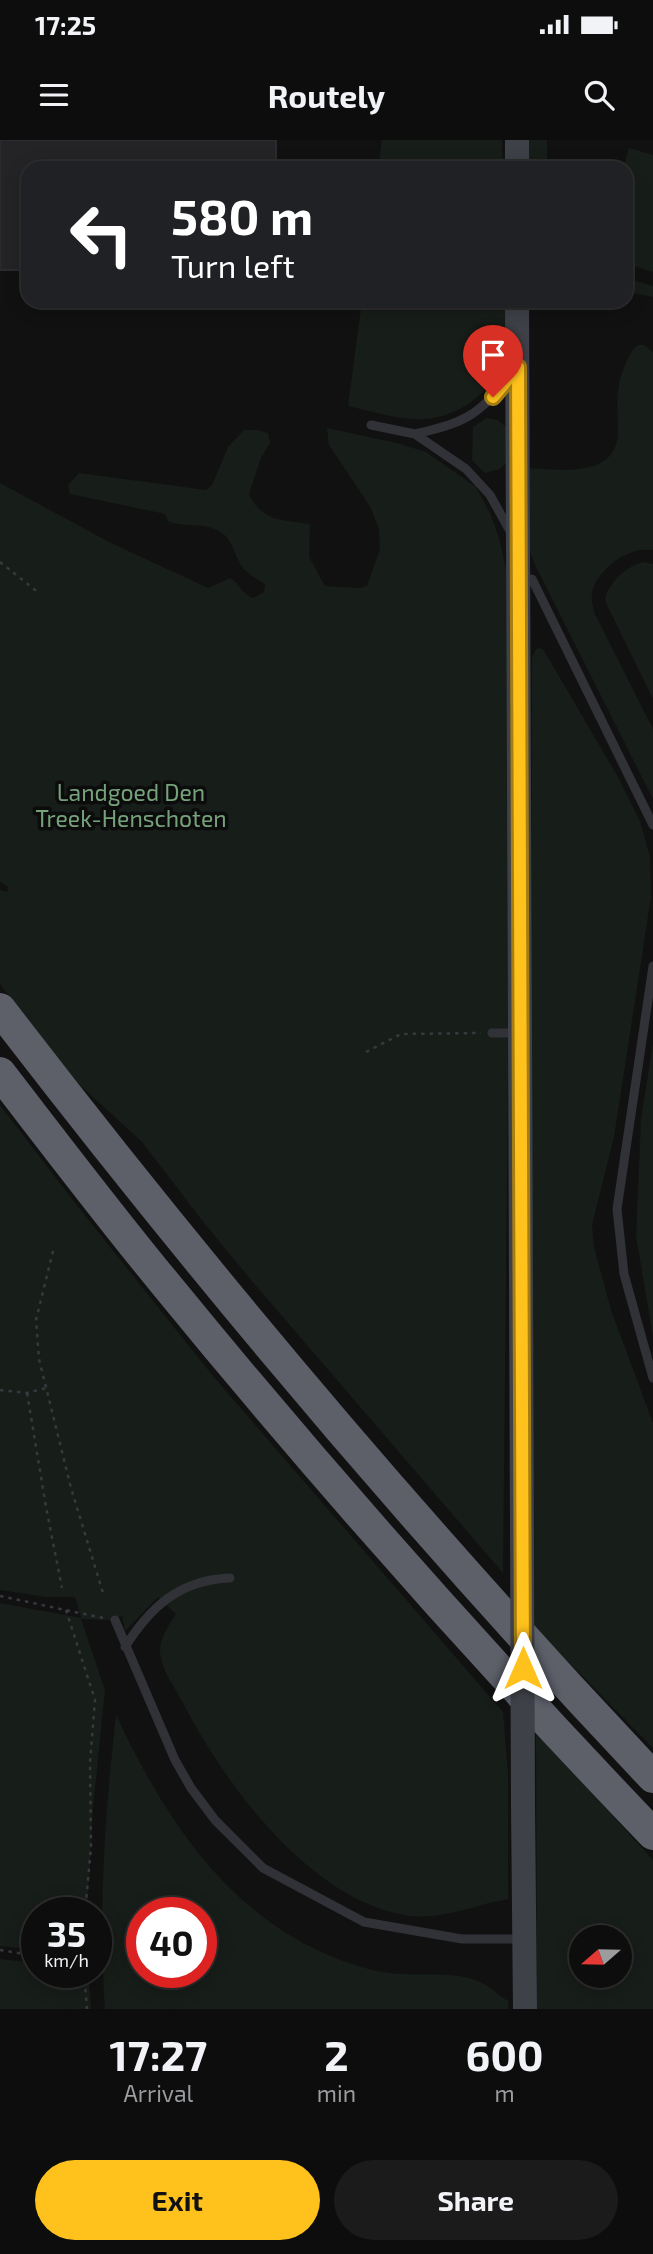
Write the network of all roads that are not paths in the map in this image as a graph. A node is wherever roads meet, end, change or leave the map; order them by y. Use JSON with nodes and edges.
{"nodes":[{"id":1,"x":517,"y":140,"type":"edge"},
{"id":2,"x":517,"y":161,"type":"edge"},
{"id":3,"x":517,"y":308,"type":"edge"},
{"id":4,"x":518,"y":367,"type":"junction"},
{"id":5,"x":371,"y":425,"type":"dead end"},
{"id":6,"x":415,"y":435,"type":"junction"},
{"id":7,"x":518,"y":545,"type":"junction"},
{"id":8,"x":519,"y":578,"type":"junction"},
{"id":9,"x":653,"y":825,"type":"edge"},
{"id":10,"x":653,"y":966,"type":"edge"},
{"id":11,"x":0,"y":1009,"type":"edge"},
{"id":12,"x":492,"y":1033,"type":"road end"},
{"id":13,"x":520,"y":1033,"type":"junction"},
{"id":14,"x":0,"y":1073,"type":"edge"},
{"id":15,"x":653,"y":1378,"type":"edge"},
{"id":16,"x":230,"y":1578,"type":"dead end"},
{"id":17,"x":115,"y":1620,"type":"road end"},
{"id":18,"x":125,"y":1647,"type":"junction"},
{"id":19,"x":653,"y":1777,"type":"edge"},
{"id":20,"x":653,"y":1834,"type":"edge"},
{"id":21,"x":524,"y":1939,"type":"junction"},
{"id":22,"x":525,"y":2009,"type":"edge"}],
"edges":[{"from":1,"to":2,"type":"street"},
{"from":3,"to":4,"type":"street"},
{"from":4,"to":6,"type":"lane"},
{"from":4,"to":7,"type":"street"},
{"from":5,"to":6,"type":"lane"},
{"from":6,"to":7,"type":"lane"},
{"from":7,"to":8,"type":"street"},
{"from":8,"to":9,"type":"lane"},
{"from":8,"to":13,"type":"street"},
{"from":10,"to":15,"type":"lane"},
{"from":11,"to":19,"type":"highway"},
{"from":12,"to":13,"type":"lane"},
{"from":13,"to":21,"type":"street","bridge":true},
{"from":14,"to":20,"type":"highway"},
{"from":16,"to":18,"type":"lane"},
{"from":17,"to":18,"type":"lane"},
{"from":18,"to":21,"type":"lane"},
{"from":21,"to":22,"type":"street"}]}
